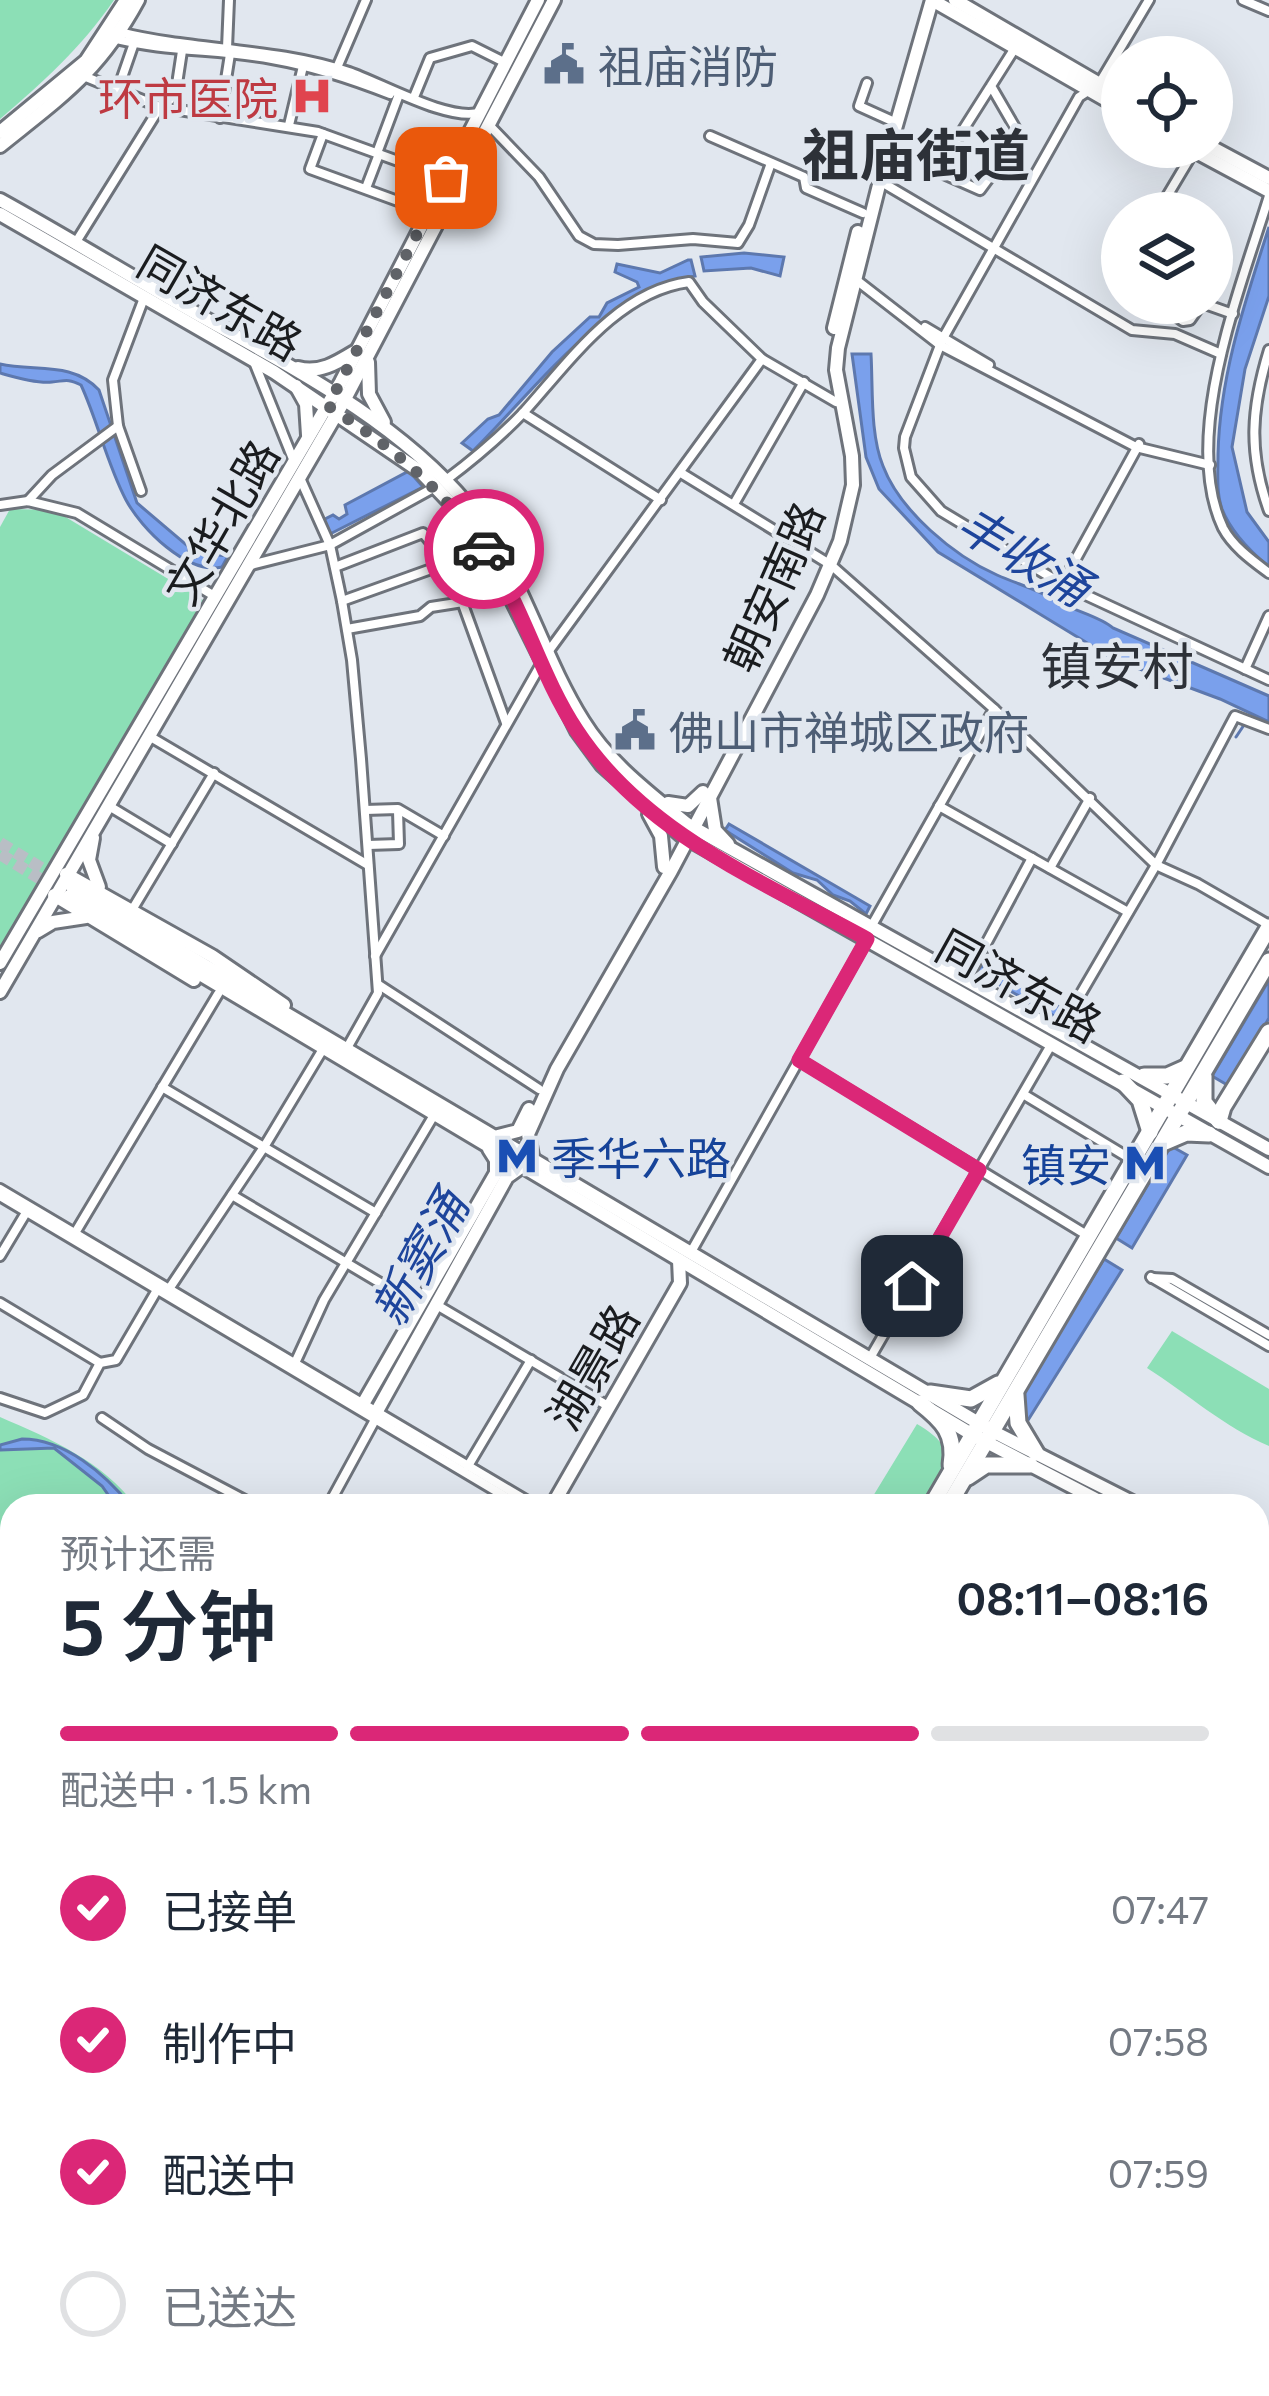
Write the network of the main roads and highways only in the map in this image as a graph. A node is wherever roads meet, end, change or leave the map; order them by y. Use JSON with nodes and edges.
{"nodes":[{"id":1,"x":126,"y":0,"type":"edge"},
{"id":2,"x":138,"y":0,"type":"edge"},
{"id":3,"x":538,"y":0,"type":"edge"},
{"id":4,"x":554,"y":0,"type":"edge"},
{"id":5,"x":930,"y":0,"type":"edge"},
{"id":6,"x":955,"y":0,"type":"edge"},
{"id":7,"x":112,"y":34,"type":"junction"},
{"id":8,"x":1095,"y":87,"type":"junction"},
{"id":9,"x":1101,"y":89,"type":"edge"},
{"id":10,"x":1101,"y":92,"type":"edge"},
{"id":11,"x":2,"y":142,"type":"edge"},
{"id":12,"x":1233,"y":159,"type":"edge"},
{"id":13,"x":1225,"y":168,"type":"edge"},
{"id":14,"x":1269,"y":178,"type":"edge"},
{"id":15,"x":877,"y":179,"type":"junction"},
{"id":16,"x":1269,"y":193,"type":"edge"},
{"id":17,"x":3,"y":205,"type":"edge"},
{"id":18,"x":363,"y":353,"type":"junction"},
{"id":19,"x":288,"y":366,"type":"junction"},
{"id":20,"x":296,"y":385,"type":"junction"},
{"id":21,"x":336,"y":403,"type":"junction"},
{"id":22,"x":360,"y":427,"type":"junction"},
{"id":23,"x":392,"y":433,"type":"junction"},
{"id":24,"x":312,"y":445,"type":"junction"},
{"id":25,"x":424,"y":467,"type":"junction"},
{"id":26,"x":297,"y":471,"type":"junction"},
{"id":27,"x":828,"y":562,"type":"junction"},
{"id":28,"x":706,"y":794,"type":"junction"},
{"id":29,"x":651,"y":803,"type":"junction"},
{"id":30,"x":95,"y":827,"type":"junction"},
{"id":31,"x":687,"y":832,"type":"junction"},
{"id":32,"x":742,"y":856,"type":"junction"},
{"id":33,"x":725,"y":862,"type":"junction"},
{"id":34,"x":667,"y":869,"type":"junction"},
{"id":35,"x":50,"y":878,"type":"junction"},
{"id":36,"x":67,"y":889,"type":"junction"},
{"id":37,"x":103,"y":893,"type":"junction"},
{"id":38,"x":86,"y":916,"type":"junction"},
{"id":39,"x":1269,"y":926,"type":"edge"},
{"id":40,"x":869,"y":934,"type":"junction"},
{"id":41,"x":30,"y":941,"type":"junction"},
{"id":42,"x":1269,"y":961,"type":"edge"},
{"id":43,"x":0,"y":963,"type":"edge"},
{"id":44,"x":0,"y":992,"type":"edge"},
{"id":45,"x":304,"y":1030,"type":"junction"},
{"id":46,"x":1269,"y":1032,"type":"edge"},
{"id":47,"x":1055,"y":1039,"type":"junction"},
{"id":48,"x":1196,"y":1069,"type":"junction"},
{"id":49,"x":1144,"y":1076,"type":"junction"},
{"id":50,"x":1123,"y":1082,"type":"junction"},
{"id":51,"x":1175,"y":1105,"type":"junction"},
{"id":52,"x":1214,"y":1128,"type":"junction"},
{"id":53,"x":499,"y":1136,"type":"junction"},
{"id":54,"x":1156,"y":1138,"type":"junction"},
{"id":55,"x":489,"y":1148,"type":"junction"},
{"id":56,"x":1269,"y":1149,"type":"edge"},
{"id":57,"x":526,"y":1161,"type":"junction"},
{"id":58,"x":1269,"y":1167,"type":"edge"},
{"id":59,"x":501,"y":1177,"type":"junction"},
{"id":60,"x":685,"y":1256,"type":"junction"},
{"id":61,"x":703,"y":1274,"type":"junction"},
{"id":62,"x":1048,"y":1324,"type":"junction"},
{"id":63,"x":393,"y":1366,"type":"junction"},
{"id":64,"x":1015,"y":1378,"type":"junction"},
{"id":65,"x":925,"y":1398,"type":"junction"},
{"id":66,"x":363,"y":1404,"type":"road end"},
{"id":67,"x":375,"y":1416,"type":"road end"},
{"id":68,"x":983,"y":1433,"type":"junction"},
{"id":69,"x":1033,"y":1459,"type":"junction"},
{"id":70,"x":954,"y":1482,"type":"junction"},
{"id":71,"x":559,"y":1494,"type":"edge"},
{"id":72,"x":568,"y":1494,"type":"edge"},
{"id":73,"x":943,"y":1494,"type":"edge"},
{"id":74,"x":951,"y":1494,"type":"edge"},
{"id":75,"x":1090,"y":1494,"type":"edge"},
{"id":76,"x":1113,"y":1494,"type":"edge"}],
"edges":[{"from":1,"to":7,"type":"main road"},
{"from":2,"to":7,"type":"main road"},
{"from":3,"to":18,"type":"main road","name":"文华北路"},
{"from":4,"to":18,"type":"main road","name":"文华北路"},
{"from":5,"to":8,"type":"main road"},
{"from":5,"to":15,"type":"main road","name":"朝安南路"},
{"from":5,"to":15,"type":"main road","name":"朝安南路"},
{"from":6,"to":8,"type":"main road"},
{"from":7,"to":11,"type":"main road"},
{"from":7,"to":11,"type":"main road"},
{"from":8,"to":9,"type":"main road"},
{"from":8,"to":10,"type":"main road"},
{"from":12,"to":14,"type":"main road"},
{"from":13,"to":16,"type":"main road"},
{"from":15,"to":27,"type":"main road","name":"朝安南路"},
{"from":15,"to":27,"type":"main road","name":"朝安南路"},
{"from":17,"to":19,"type":"main road","name":"同济东路"},
{"from":17,"to":20,"type":"main road","name":"同济东路"},
{"from":18,"to":19,"type":"main road"},
{"from":18,"to":21,"type":"main road","name":"文华北路"},
{"from":18,"to":23,"type":"main road"},
{"from":19,"to":21,"type":"main road","name":"同济东路"},
{"from":20,"to":21,"type":"main road","name":"同济东路"},
{"from":20,"to":24,"type":"main road"},
{"from":21,"to":22,"type":"main road","name":"同济东路"},
{"from":21,"to":23,"type":"main road","name":"同济东路"},
{"from":21,"to":24,"type":"main road","name":"文华北路"},
{"from":22,"to":24,"type":"main road"},
{"from":22,"to":25,"type":"main road","name":"同济东路"},
{"from":23,"to":25,"type":"main road","name":"同济东路"},
{"from":24,"to":26,"type":"main road","name":"文华北路"},
{"from":25,"to":29,"type":"main road","name":"同济东路"},
{"from":26,"to":30,"type":"main road","name":"文华北路"},
{"from":26,"to":35,"type":"main road","name":"文华北路"},
{"from":27,"to":28,"type":"main road","name":"朝安南路"},
{"from":28,"to":29,"type":"main road"},
{"from":28,"to":31,"type":"main road","name":"朝安南路"},
{"from":28,"to":32,"type":"main road"},
{"from":29,"to":31,"type":"main road","name":"同济东路"},
{"from":29,"to":34,"type":"main road"},
{"from":30,"to":36,"type":"main road","name":"文华北路"},
{"from":30,"to":37,"type":"main road"},
{"from":31,"to":32,"type":"main road","name":"同济东路"},
{"from":31,"to":33,"type":"main road","name":"同济东路"},
{"from":31,"to":34,"type":"main road","name":"朝安南路"},
{"from":32,"to":40,"type":"main road","name":"同济东路"},
{"from":33,"to":34,"type":"main road"},
{"from":33,"to":40,"type":"main road","name":"同济东路"},
{"from":34,"to":53,"type":"main road","name":"朝安南路"},
{"from":34,"to":57,"type":"main road","name":"朝安南路"},
{"from":35,"to":36,"type":"main road"},
{"from":35,"to":43,"type":"main road","name":"文华北路"},
{"from":36,"to":37,"type":"main road"},
{"from":36,"to":38,"type":"main road"},
{"from":36,"to":41,"type":"main road","name":"文华北路"},
{"from":36,"to":45,"type":"main road"},
{"from":37,"to":45,"type":"main road"},
{"from":38,"to":41,"type":"main road"},
{"from":38,"to":45,"type":"main road"},
{"from":39,"to":48,"type":"highway"},
{"from":40,"to":47,"type":"main road","name":"同济东路"},
{"from":40,"to":47,"type":"main road","name":"同济东路"},
{"from":41,"to":44,"type":"main road","name":"文华北路"},
{"from":42,"to":48,"type":"highway"},
{"from":45,"to":53,"type":"main road"},
{"from":45,"to":55,"type":"main road"},
{"from":46,"to":52,"type":"highway"},
{"from":47,"to":49,"type":"main road","name":"同济东路"},
{"from":47,"to":50,"type":"main road","name":"同济东路"},
{"from":48,"to":49,"type":"highway"},
{"from":48,"to":51,"type":"highway"},
{"from":48,"to":52,"type":"highway"},
{"from":49,"to":51,"type":"main road","name":"同济东路"},
{"from":50,"to":51,"type":"main road","name":"同济东路"},
{"from":50,"to":54,"type":"highway"},
{"from":51,"to":52,"type":"main road","name":"同济东路"},
{"from":51,"to":54,"type":"highway"},
{"from":52,"to":54,"type":"highway"},
{"from":52,"to":56,"type":"main road","name":"同济东路"},
{"from":52,"to":58,"type":"main road","name":"同济东路"},
{"from":53,"to":57,"type":"main road"},
{"from":54,"to":62,"type":"highway"},
{"from":54,"to":62,"type":"highway"},
{"from":55,"to":57,"type":"main road"},
{"from":55,"to":59,"type":"main road"},
{"from":57,"to":59,"type":"main road"},
{"from":57,"to":60,"type":"main road"},
{"from":59,"to":63,"type":"main road"},
{"from":59,"to":63,"type":"main road"},
{"from":60,"to":61,"type":"main road"},
{"from":60,"to":65,"type":"main road"},
{"from":60,"to":71,"type":"main road","name":"湖景路"},
{"from":61,"to":65,"type":"main road"},
{"from":61,"to":72,"type":"main road","name":"湖景路"},
{"from":62,"to":64,"type":"highway"},
{"from":63,"to":66,"type":"main road"},
{"from":63,"to":67,"type":"main road"},
{"from":64,"to":65,"type":"highway"},
{"from":64,"to":68,"type":"highway"},
{"from":64,"to":69,"type":"highway"},
{"from":65,"to":68,"type":"main road"},
{"from":65,"to":70,"type":"highway"},
{"from":68,"to":69,"type":"main road"},
{"from":68,"to":70,"type":"highway"},
{"from":69,"to":70,"type":"highway"},
{"from":69,"to":75,"type":"main road"},
{"from":69,"to":76,"type":"main road"},
{"from":70,"to":73,"type":"highway"},
{"from":70,"to":74,"type":"highway"}]}
